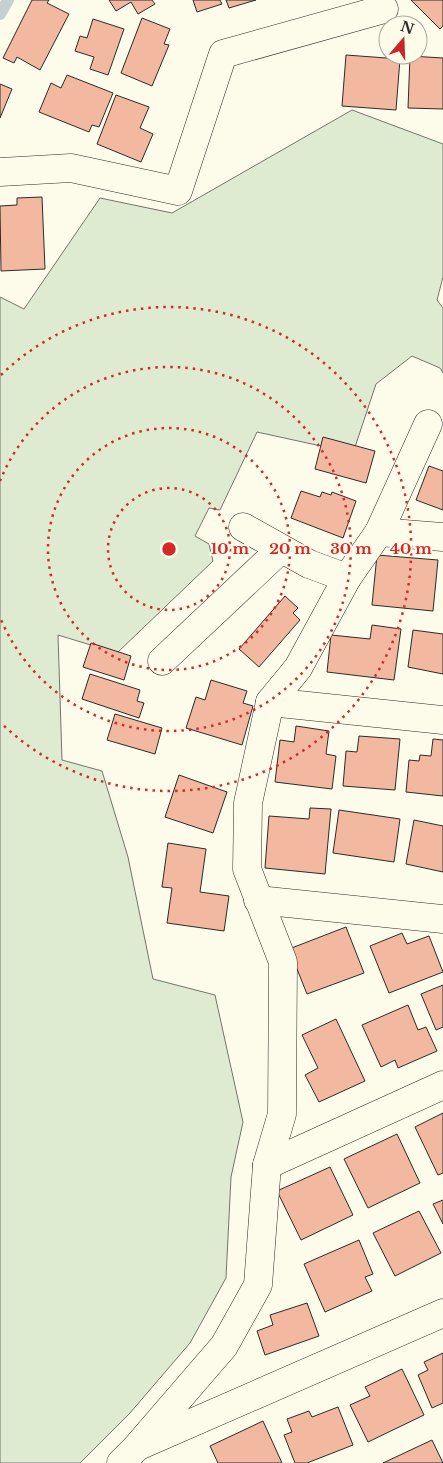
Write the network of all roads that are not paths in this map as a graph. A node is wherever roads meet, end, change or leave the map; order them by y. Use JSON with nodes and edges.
{"nodes":[{"id":1,"x":384,"y":9,"type":"dead end"},
{"id":2,"x":0,"y":172,"type":"edge"},
{"id":3,"x":428,"y":424,"type":"dead end"},
{"id":4,"x":242,"y":527,"type":"dead end"},
{"id":5,"x":379,"y":532,"type":"junction"},
{"id":6,"x":443,"y":537,"type":"edge"},
{"id":7,"x":281,"y":549,"type":"junction"},
{"id":8,"x":347,"y":578,"type":"junction"},
{"id":9,"x":162,"y":661,"type":"dead end"},
{"id":10,"x":270,"y":702,"type":"junction"},
{"id":11,"x":443,"y":720,"type":"edge"},
{"id":12,"x":258,"y":900,"type":"junction"},
{"id":13,"x":443,"y":918,"type":"edge"},
{"id":14,"x":443,"y":1084,"type":"edge"},
{"id":15,"x":267,"y":1165,"type":"junction"},
{"id":16,"x":443,"y":1314,"type":"edge"},
{"id":17,"x":128,"y":1456,"type":"edge"}],
"edges":[{"from":1,"to":2,"type":"street"},
{"from":3,"to":5,"type":"street"},
{"from":4,"to":7,"type":"street"},
{"from":5,"to":6,"type":"street"},
{"from":5,"to":8,"type":"street"},
{"from":7,"to":8,"type":"street"},
{"from":7,"to":9,"type":"street"},
{"from":8,"to":10,"type":"street"},
{"from":10,"to":11,"type":"street"},
{"from":10,"to":12,"type":"street"},
{"from":12,"to":13,"type":"street"},
{"from":12,"to":15,"type":"street"},
{"from":14,"to":15,"type":"street"},
{"from":15,"to":17,"type":"street"},
{"from":16,"to":17,"type":"street"}]}
